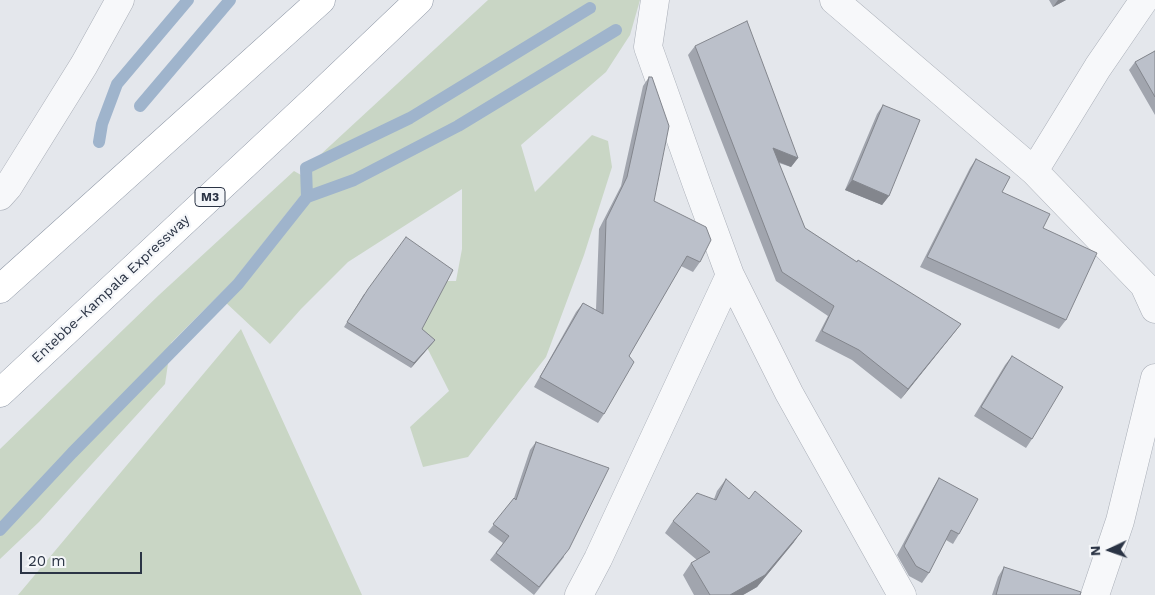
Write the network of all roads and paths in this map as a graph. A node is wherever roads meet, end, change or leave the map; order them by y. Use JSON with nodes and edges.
{"nodes":[{"id":1,"x":120,"y":0,"type":"edge"},
{"id":2,"x":321,"y":0,"type":"edge"},
{"id":3,"x":418,"y":0,"type":"edge"},
{"id":4,"x":655,"y":0,"type":"edge"},
{"id":5,"x":834,"y":0,"type":"edge"},
{"id":6,"x":1144,"y":0,"type":"edge"},
{"id":7,"x":1034,"y":171,"type":"junction"},
{"id":8,"x":0,"y":196,"type":"edge"},
{"id":9,"x":730,"y":275,"type":"junction"},
{"id":10,"x":0,"y":289,"type":"edge"},
{"id":11,"x":1155,"y":309,"type":"edge"},
{"id":12,"x":1155,"y":378,"type":"edge"},
{"id":13,"x":0,"y":393,"type":"edge"},
{"id":14,"x":579,"y":595,"type":"edge"},
{"id":15,"x":902,"y":595,"type":"edge"},
{"id":16,"x":1095,"y":595,"type":"edge"}],
"edges":[{"from":1,"to":8,"type":"street"},
{"from":2,"to":10,"type":"highway"},
{"from":3,"to":13,"type":"highway","name":"Entebbe–Kampala Expressway","number":"M3"},
{"from":4,"to":9,"type":"street"},
{"from":5,"to":7,"type":"street"},
{"from":6,"to":7,"type":"street"},
{"from":7,"to":11,"type":"street"},
{"from":9,"to":14,"type":"street"},
{"from":9,"to":15,"type":"street"},
{"from":12,"to":16,"type":"street"}]}
